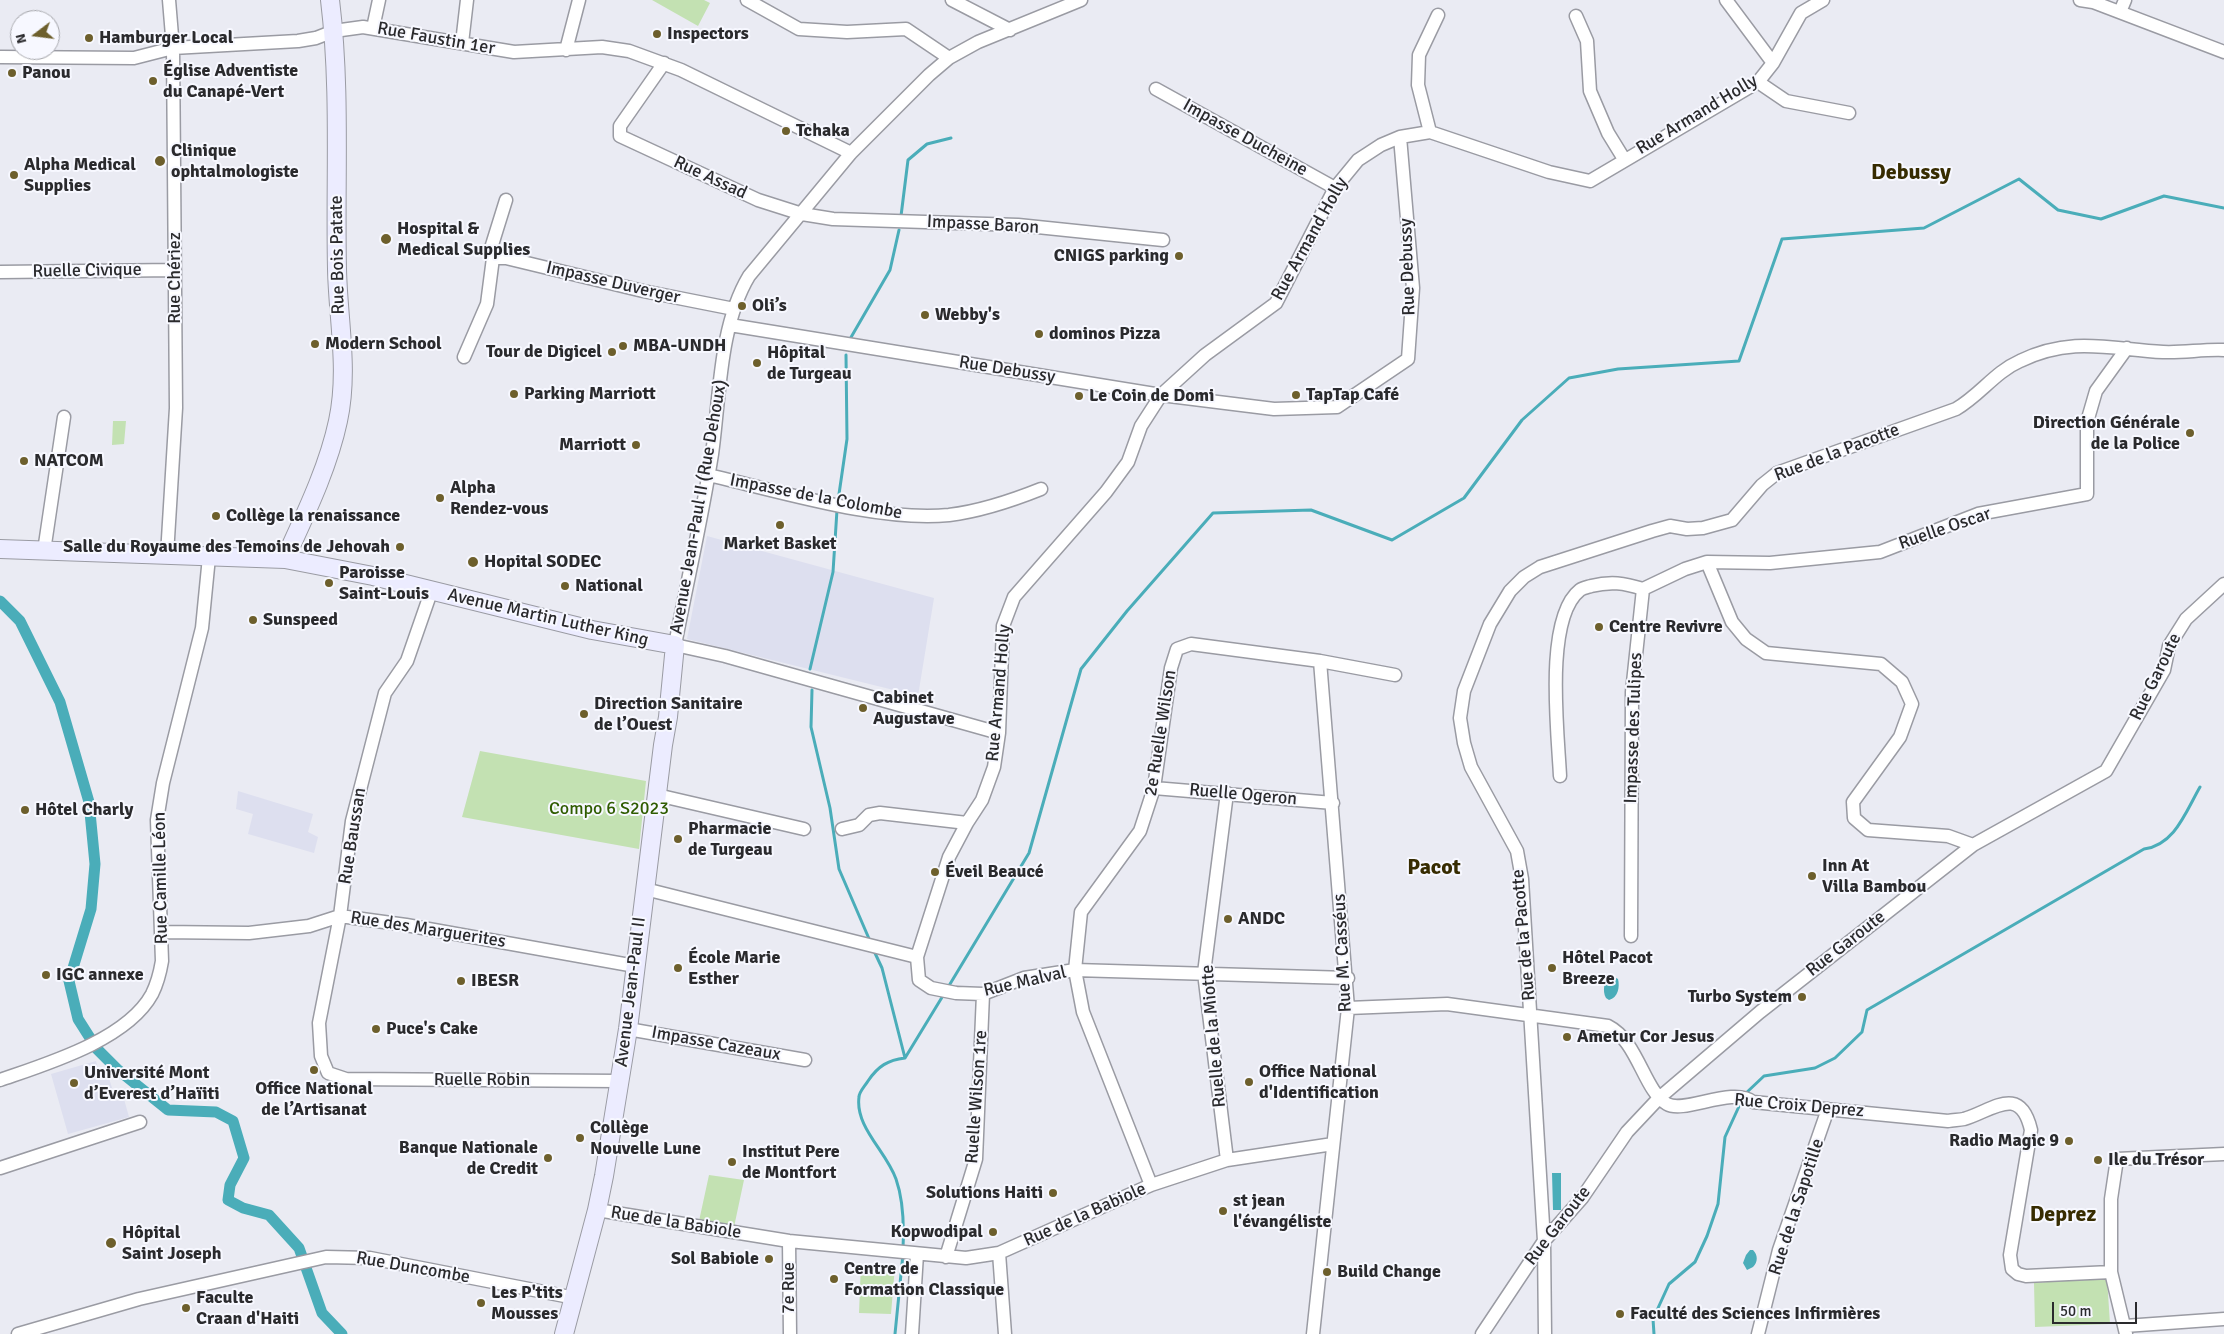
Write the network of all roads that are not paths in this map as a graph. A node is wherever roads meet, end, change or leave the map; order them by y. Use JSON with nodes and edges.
{"nodes":[{"id":1,"x":169,"y":0,"type":"edge"},
{"id":2,"x":330,"y":0,"type":"edge"},
{"id":3,"x":379,"y":0,"type":"edge"},
{"id":4,"x":467,"y":0,"type":"edge"},
{"id":5,"x":579,"y":0,"type":"edge"},
{"id":6,"x":747,"y":0,"type":"edge"},
{"id":7,"x":952,"y":0,"type":"edge"},
{"id":8,"x":1081,"y":0,"type":"edge"},
{"id":9,"x":1726,"y":0,"type":"edge"},
{"id":10,"x":1822,"y":0,"type":"edge"},
{"id":11,"x":2080,"y":0,"type":"edge"},
{"id":12,"x":2125,"y":0,"type":"edge"},
{"id":13,"x":1056,"y":3,"type":"edge"},
{"id":14,"x":2120,"y":12,"type":"junction"},
{"id":15,"x":1438,"y":15,"type":"dead end"},
{"id":16,"x":1576,"y":16,"type":"dead end"},
{"id":17,"x":373,"y":28,"type":"junction"},
{"id":18,"x":1010,"y":30,"type":"junction"},
{"id":19,"x":334,"y":31,"type":"junction"},
{"id":20,"x":462,"y":43,"type":"junction"},
{"id":21,"x":173,"y":48,"type":"junction"},
{"id":22,"x":566,"y":50,"type":"junction"},
{"id":23,"x":2224,"y":52,"type":"edge"},
{"id":24,"x":0,"y":57,"type":"edge"},
{"id":25,"x":949,"y":58,"type":"junction"},
{"id":26,"x":664,"y":63,"type":"junction"},
{"id":27,"x":1773,"y":63,"type":"junction"},
{"id":28,"x":1758,"y":82,"type":"junction"},
{"id":29,"x":1156,"y":89,"type":"dead end"},
{"id":30,"x":1849,"y":113,"type":"dead end"},
{"id":31,"x":1430,"y":132,"type":"junction"},
{"id":32,"x":1400,"y":137,"type":"junction"},
{"id":33,"x":852,"y":154,"type":"junction"},
{"id":34,"x":1624,"y":159,"type":"junction"},
{"id":35,"x":1335,"y":188,"type":"junction"},
{"id":36,"x":506,"y":200,"type":"dead end"},
{"id":37,"x":802,"y":214,"type":"junction"},
{"id":38,"x":1163,"y":240,"type":"dead end"},
{"id":39,"x":493,"y":258,"type":"junction"},
{"id":40,"x":175,"y":270,"type":"junction"},
{"id":41,"x":0,"y":272,"type":"edge"},
{"id":42,"x":734,"y":309,"type":"junction"},
{"id":43,"x":730,"y":325,"type":"junction"},
{"id":44,"x":2127,"y":348,"type":"junction"},
{"id":45,"x":2224,"y":350,"type":"edge"},
{"id":46,"x":464,"y":357,"type":"dead end"},
{"id":47,"x":1161,"y":395,"type":"junction"},
{"id":48,"x":64,"y":417,"type":"dead end"},
{"id":49,"x":708,"y":475,"type":"junction"},
{"id":50,"x":1041,"y":489,"type":"dead end"},
{"id":51,"x":0,"y":549,"type":"edge"},
{"id":52,"x":44,"y":551,"type":"junction"},
{"id":53,"x":167,"y":555,"type":"junction"},
{"id":54,"x":209,"y":557,"type":"junction"},
{"id":55,"x":284,"y":559,"type":"junction"},
{"id":56,"x":1707,"y":562,"type":"junction"},
{"id":57,"x":2224,"y":584,"type":"edge"},
{"id":58,"x":1643,"y":589,"type":"junction"},
{"id":59,"x":432,"y":592,"type":"junction"},
{"id":60,"x":675,"y":645,"type":"junction"},
{"id":61,"x":1320,"y":661,"type":"junction"},
{"id":62,"x":1395,"y":675,"type":"dead end"},
{"id":63,"x":999,"y":733,"type":"junction"},
{"id":64,"x":1560,"y":776,"type":"dead end"},
{"id":65,"x":1154,"y":788,"type":"junction"},
{"id":66,"x":1227,"y":793,"type":"junction"},
{"id":67,"x":657,"y":795,"type":"junction"},
{"id":68,"x":1332,"y":803,"type":"junction"},
{"id":69,"x":967,"y":823,"type":"junction"},
{"id":70,"x":804,"y":829,"type":"dead end"},
{"id":71,"x":842,"y":829,"type":"dead end"},
{"id":72,"x":1973,"y":845,"type":"junction"},
{"id":73,"x":645,"y":889,"type":"junction"},
{"id":74,"x":340,"y":916,"type":"junction"},
{"id":75,"x":161,"y":932,"type":"junction"},
{"id":76,"x":1631,"y":936,"type":"dead end"},
{"id":77,"x":917,"y":957,"type":"junction"},
{"id":78,"x":635,"y":966,"type":"junction"},
{"id":79,"x":1075,"y":970,"type":"junction"},
{"id":80,"x":1204,"y":973,"type":"junction"},
{"id":81,"x":1348,"y":978,"type":"junction"},
{"id":82,"x":983,"y":994,"type":"junction"},
{"id":83,"x":1348,"y":1008,"type":"junction"},
{"id":84,"x":1530,"y":1016,"type":"junction"},
{"id":85,"x":628,"y":1029,"type":"junction"},
{"id":86,"x":805,"y":1060,"type":"dead end"},
{"id":87,"x":346,"y":1079,"type":"joint"},
{"id":88,"x":0,"y":1080,"type":"edge"},
{"id":89,"x":619,"y":1081,"type":"junction"},
{"id":90,"x":1659,"y":1098,"type":"junction"},
{"id":91,"x":1828,"y":1108,"type":"junction"},
{"id":92,"x":140,"y":1122,"type":"dead end"},
{"id":93,"x":1332,"y":1144,"type":"junction"},
{"id":94,"x":2224,"y":1154,"type":"edge"},
{"id":95,"x":1227,"y":1160,"type":"junction"},
{"id":96,"x":0,"y":1168,"type":"edge"},
{"id":97,"x":1151,"y":1185,"type":"junction"},
{"id":98,"x":597,"y":1210,"type":"junction"},
{"id":99,"x":1544,"y":1240,"type":"junction"},
{"id":100,"x":789,"y":1241,"type":"junction"},
{"id":101,"x":914,"y":1253,"type":"junction"},
{"id":102,"x":999,"y":1253,"type":"junction"},
{"id":103,"x":946,"y":1257,"type":"junction"},
{"id":104,"x":2111,"y":1272,"type":"junction"},
{"id":105,"x":575,"y":1298,"type":"junction"},
{"id":106,"x":2224,"y":1319,"type":"edge"},
{"id":107,"x":2125,"y":1330,"type":"edge"},
{"id":108,"x":18,"y":1334,"type":"edge"},
{"id":109,"x":564,"y":1334,"type":"edge"},
{"id":110,"x":790,"y":1334,"type":"edge"},
{"id":111,"x":912,"y":1334,"type":"edge"},
{"id":112,"x":1005,"y":1334,"type":"edge"},
{"id":113,"x":1313,"y":1334,"type":"edge"},
{"id":114,"x":1482,"y":1334,"type":"edge"},
{"id":115,"x":1545,"y":1334,"type":"edge"},
{"id":116,"x":1758,"y":1334,"type":"edge"}],
"edges":[{"from":1,"to":21,"type":"street","name":"Rue Chériez"},
{"from":2,"to":19,"type":"street","name":"Rue Bois Patate"},
{"from":3,"to":17,"type":"street"},
{"from":4,"to":20,"type":"street"},
{"from":5,"to":22,"type":"street"},
{"from":6,"to":25,"type":"street"},
{"from":7,"to":18,"type":"street"},
{"from":8,"to":13,"type":"street","name":"Avenue Jean-Paul II (Rue Dehoux)"},
{"from":9,"to":27,"type":"street"},
{"from":10,"to":27,"type":"street","name":"Rue Armand Holly"},
{"from":11,"to":14,"type":"street"},
{"from":12,"to":14,"type":"street"},
{"from":13,"to":18,"type":"street","name":"Avenue Jean-Paul II (Rue Dehoux)"},
{"from":14,"to":23,"type":"street"},
{"from":15,"to":31,"type":"street"},
{"from":16,"to":34,"type":"street"},
{"from":17,"to":19,"type":"street","name":"Rue Faustin 1er"},
{"from":17,"to":20,"type":"street","name":"Rue Faustin 1er"},
{"from":18,"to":25,"type":"street","name":"Avenue Jean-Paul II (Rue Dehoux)"},
{"from":19,"to":21,"type":"street","name":"Rue Faustin 1er"},
{"from":19,"to":55,"type":"street","name":"Rue Bois Patate"},
{"from":20,"to":22,"type":"street","name":"Rue Faustin 1er"},
{"from":21,"to":24,"type":"street","name":"Rue Faustin 1er"},
{"from":21,"to":40,"type":"street","name":"Rue Chériez"},
{"from":22,"to":26,"type":"street","name":"Rue Faustin 1er"},
{"from":25,"to":33,"type":"street","name":"Avenue Jean-Paul II (Rue Dehoux)"},
{"from":26,"to":33,"type":"street","name":"Rue Faustin 1er"},
{"from":26,"to":37,"type":"street","name":"Rue Assad"},
{"from":27,"to":28,"type":"street","name":"Rue Armand Holly"},
{"from":28,"to":30,"type":"street"},
{"from":28,"to":34,"type":"street","name":"Rue Armand Holly"},
{"from":29,"to":35,"type":"street","name":"Impasse Ducheine"},
{"from":31,"to":32,"type":"street","name":"Rue Armand Holly"},
{"from":31,"to":34,"type":"street","name":"Rue Armand Holly"},
{"from":32,"to":35,"type":"street","name":"Rue Armand Holly"},
{"from":32,"to":47,"type":"street","name":"Rue Debussy"},
{"from":33,"to":37,"type":"street","name":"Avenue Jean-Paul II (Rue Dehoux)"},
{"from":35,"to":47,"type":"street","name":"Rue Armand Holly"},
{"from":36,"to":39,"type":"street"},
{"from":37,"to":38,"type":"street","name":"Impasse Baron"},
{"from":37,"to":42,"type":"street","name":"Avenue Jean-Paul II (Rue Dehoux)"},
{"from":39,"to":42,"type":"street","name":"Impasse Duverger"},
{"from":39,"to":46,"type":"street"},
{"from":40,"to":41,"type":"street","name":"Ruelle Civique"},
{"from":40,"to":53,"type":"street","name":"Rue Chériez"},
{"from":42,"to":43,"type":"street","name":"Avenue Jean-Paul II (Rue Dehoux)"},
{"from":43,"to":47,"type":"street","name":"Rue Debussy"},
{"from":43,"to":49,"type":"street","name":"Avenue Jean-Paul II (Rue Dehoux)"},
{"from":44,"to":45,"type":"street","name":"Rue de la Pacotte"},
{"from":44,"to":56,"type":"street","name":"Ruelle Oscar"},
{"from":44,"to":84,"type":"street","name":"Rue de la Pacotte"},
{"from":47,"to":63,"type":"street","name":"Rue Armand Holly"},
{"from":48,"to":52,"type":"street"},
{"from":49,"to":50,"type":"street","name":"Impasse de la Colombe"},
{"from":49,"to":60,"type":"street","name":"Avenue Jean-Paul II (Rue Dehoux)"},
{"from":51,"to":52,"type":"street","name":"Avenue Martin Luther King"},
{"from":52,"to":53,"type":"street","name":"Avenue Martin Luther King"},
{"from":53,"to":54,"type":"street","name":"Avenue Martin Luther King"},
{"from":54,"to":55,"type":"street","name":"Avenue Martin Luther King"},
{"from":54,"to":75,"type":"street","name":"Rue Camille Léon"},
{"from":55,"to":59,"type":"street","name":"Avenue Martin Luther King"},
{"from":56,"to":58,"type":"street"},
{"from":56,"to":72,"type":"street"},
{"from":57,"to":72,"type":"street","name":"Rue Garoute"},
{"from":58,"to":64,"type":"street"},
{"from":58,"to":76,"type":"street","name":"Impasse des Tulipes"},
{"from":59,"to":60,"type":"street","name":"Avenue Martin Luther King"},
{"from":59,"to":74,"type":"street","name":"Rue Baussan"},
{"from":60,"to":63,"type":"street","name":"Avenue Martin Luther King"},
{"from":60,"to":67,"type":"street","name":"Avenue Jean-Paul II"},
{"from":61,"to":62,"type":"street","name":"2e Ruelle Wilson"},
{"from":61,"to":65,"type":"street","name":"2e Ruelle Wilson"},
{"from":61,"to":68,"type":"street","name":"Rue M. Casséus"},
{"from":63,"to":69,"type":"street","name":"Rue Armand Holly"},
{"from":65,"to":66,"type":"street","name":"Ruelle Ogeron"},
{"from":65,"to":79,"type":"street","name":"2e Ruelle Wilson"},
{"from":66,"to":68,"type":"street","name":"Ruelle Ogeron"},
{"from":66,"to":80,"type":"street","name":"Ruelle de la Miotte"},
{"from":67,"to":70,"type":"street"},
{"from":67,"to":73,"type":"street","name":"Avenue Jean-Paul II"},
{"from":68,"to":81,"type":"street","name":"Rue M. Casséus"},
{"from":69,"to":71,"type":"street"},
{"from":69,"to":77,"type":"street","name":"Rue Armand Holly"},
{"from":72,"to":90,"type":"street","name":"Rue Garoute"},
{"from":73,"to":77,"type":"street"},
{"from":73,"to":78,"type":"street","name":"Avenue Jean-Paul II"},
{"from":74,"to":75,"type":"street","name":"Rue des Marguerites"},
{"from":74,"to":78,"type":"street","name":"Rue des Marguerites"},
{"from":74,"to":87,"type":"street","name":"Rue Baussan"},
{"from":75,"to":88,"type":"street","name":"Rue Camille Léon"},
{"from":77,"to":82,"type":"street","name":"Rue Malval"},
{"from":78,"to":85,"type":"street","name":"Avenue Jean-Paul II"},
{"from":79,"to":80,"type":"street","name":"Rue Malval"},
{"from":79,"to":82,"type":"street","name":"Rue Malval"},
{"from":79,"to":97,"type":"street","name":"2e Ruelle Wilson"},
{"from":80,"to":81,"type":"street","name":"Rue Malval"},
{"from":80,"to":95,"type":"street","name":"Ruelle de la Miotte"},
{"from":81,"to":83,"type":"street","name":"Rue M. Casséus"},
{"from":82,"to":103,"type":"street","name":"Ruelle Wilson 1re"},
{"from":83,"to":84,"type":"street"},
{"from":83,"to":93,"type":"street","name":"Rue M. Casséus"},
{"from":84,"to":90,"type":"street"},
{"from":84,"to":99,"type":"street","name":"Rue de la Pacotte"},
{"from":85,"to":86,"type":"street","name":"Impasse Cazeaux"},
{"from":85,"to":89,"type":"street","name":"Avenue Jean-Paul II"},
{"from":87,"to":89,"type":"street","name":"Ruelle Robin"},
{"from":89,"to":98,"type":"street","name":"Avenue Jean-Paul II"},
{"from":90,"to":91,"type":"street","name":"Rue Croix Deprez"},
{"from":90,"to":99,"type":"street","name":"Rue Garoute"},
{"from":91,"to":104,"type":"street","name":"Rue Croix Deprez"},
{"from":91,"to":116,"type":"street","name":"Rue de la Sapotille"},
{"from":92,"to":96,"type":"street"},
{"from":93,"to":95,"type":"street","name":"Rue de la Babiole"},
{"from":93,"to":113,"type":"street","name":"Rue M. Casséus"},
{"from":94,"to":104,"type":"street"},
{"from":95,"to":97,"type":"street","name":"Rue de la Babiole"},
{"from":97,"to":102,"type":"street","name":"Rue de la Babiole"},
{"from":98,"to":100,"type":"street","name":"Rue de la Babiole"},
{"from":98,"to":105,"type":"street","name":"Avenue Jean-Paul II"},
{"from":99,"to":114,"type":"street","name":"Rue Garoute"},
{"from":99,"to":115,"type":"street","name":"Rue de la Pacotte"},
{"from":100,"to":101,"type":"street","name":"Rue de la Babiole"},
{"from":100,"to":110,"type":"street","name":"7e Rue"},
{"from":101,"to":103,"type":"street","name":"Rue de la Babiole"},
{"from":101,"to":111,"type":"street"},
{"from":102,"to":103,"type":"street","name":"Rue de la Babiole"},
{"from":102,"to":112,"type":"street"},
{"from":104,"to":107,"type":"street"},
{"from":105,"to":108,"type":"street","name":"Rue Duncombe"},
{"from":105,"to":109,"type":"street","name":"Avenue Jean-Paul II"},
{"from":106,"to":107,"type":"street"}]}
